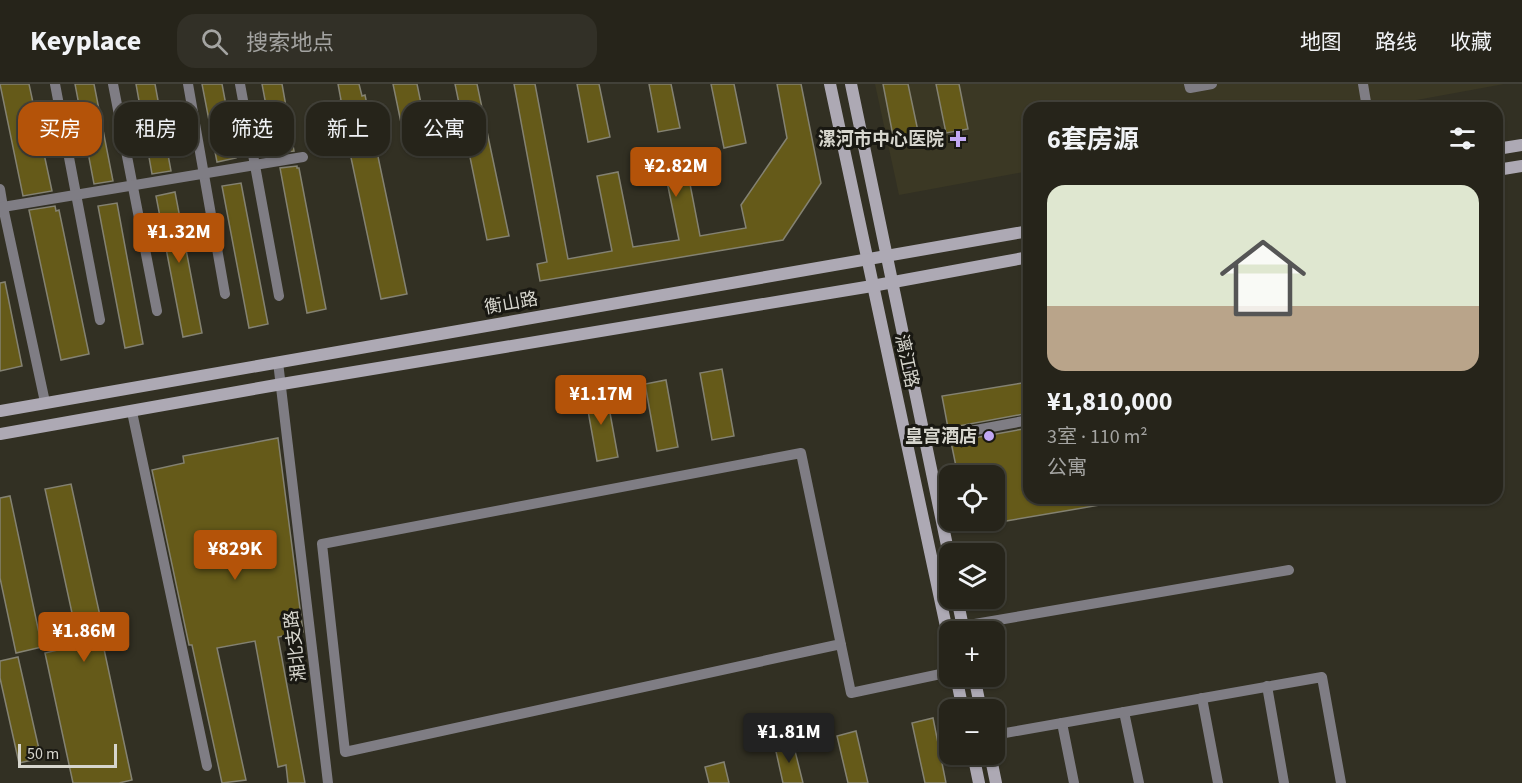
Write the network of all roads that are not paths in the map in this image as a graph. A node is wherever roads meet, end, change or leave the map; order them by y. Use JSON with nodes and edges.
{"nodes":[{"id":1,"x":55,"y":84,"type":"edge"},
{"id":2,"x":113,"y":84,"type":"edge"},
{"id":3,"x":188,"y":84,"type":"edge"},
{"id":4,"x":240,"y":84,"type":"edge"},
{"id":5,"x":830,"y":84,"type":"edge"},
{"id":6,"x":851,"y":84,"type":"edge"},
{"id":7,"x":1189,"y":84,"type":"edge"},
{"id":8,"x":1212,"y":84,"type":"edge"},
{"id":9,"x":1363,"y":84,"type":"edge"},
{"id":10,"x":1366,"y":102,"type":"edge"},
{"id":11,"x":1522,"y":145,"type":"edge"},
{"id":12,"x":1503,"y":148,"type":"edge"},
{"id":13,"x":303,"y":157,"type":"dead end"},
{"id":14,"x":255,"y":165,"type":"junction"},
{"id":15,"x":1522,"y":166,"type":"edge"},
{"id":16,"x":1503,"y":169,"type":"edge"},
{"id":17,"x":203,"y":174,"type":"junction"},
{"id":18,"x":133,"y":186,"type":"junction"},
{"id":19,"x":0,"y":189,"type":"edge"},
{"id":20,"x":77,"y":195,"type":"junction"},
{"id":21,"x":3,"y":207,"type":"junction"},
{"id":22,"x":1023,"y":232,"type":"edge"},
{"id":23,"x":887,"y":257,"type":"junction"},
{"id":24,"x":1023,"y":258,"type":"edge"},
{"id":25,"x":867,"y":260,"type":"junction"},
{"id":26,"x":892,"y":283,"type":"junction"},
{"id":27,"x":872,"y":286,"type":"junction"},
{"id":28,"x":225,"y":294,"type":"dead end"},
{"id":29,"x":279,"y":296,"type":"dead end"},
{"id":30,"x":157,"y":311,"type":"dead end"},
{"id":31,"x":100,"y":320,"type":"dead end"},
{"id":32,"x":278,"y":362,"type":"junction"},
{"id":33,"x":282,"y":384,"type":"junction"},
{"id":34,"x":45,"y":402,"type":"junction"},
{"id":35,"x":0,"y":411,"type":"edge"},
{"id":36,"x":132,"y":412,"type":"junction"},
{"id":37,"x":1023,"y":421,"type":"edge"},
{"id":38,"x":0,"y":434,"type":"edge"},
{"id":39,"x":924,"y":440,"type":"junction"},
{"id":40,"x":906,"y":443,"type":"junction"},
{"id":41,"x":946,"y":543,"type":"edge"},
{"id":42,"x":1289,"y":570,"type":"dead end"},
{"id":43,"x":945,"y":621,"type":"edge"},
{"id":44,"x":1005,"y":622,"type":"edge"},
{"id":45,"x":841,"y":644,"type":"junction"},
{"id":46,"x":939,"y":674,"type":"edge"},
{"id":47,"x":1267,"y":686,"type":"junction"},
{"id":48,"x":1202,"y":698,"type":"junction"},
{"id":49,"x":1124,"y":712,"type":"junction"},
{"id":50,"x":1062,"y":723,"type":"junction"},
{"id":51,"x":1005,"y":733,"type":"edge"},
{"id":52,"x":975,"y":765,"type":"edge"},
{"id":53,"x":992,"y":765,"type":"edge"},
{"id":54,"x":207,"y":766,"type":"dead end"},
{"id":55,"x":328,"y":783,"type":"edge"},
{"id":56,"x":979,"y":783,"type":"edge"},
{"id":57,"x":996,"y":783,"type":"edge"},
{"id":58,"x":1074,"y":783,"type":"edge"},
{"id":59,"x":1139,"y":783,"type":"edge"},
{"id":60,"x":1218,"y":783,"type":"edge"},
{"id":61,"x":1284,"y":783,"type":"edge"},
{"id":62,"x":1341,"y":783,"type":"edge"}],
"edges":[{"from":1,"to":20,"type":"street"},
{"from":2,"to":18,"type":"street"},
{"from":3,"to":17,"type":"street"},
{"from":4,"to":14,"type":"street"},
{"from":5,"to":25,"type":"street","name":"漓江路"},
{"from":6,"to":23,"type":"street","name":"漓江路"},
{"from":7,"to":8,"type":"street"},
{"from":9,"to":10,"type":"street"},
{"from":11,"to":12,"type":"street"},
{"from":13,"to":14,"type":"street"},
{"from":14,"to":17,"type":"street"},
{"from":14,"to":29,"type":"street"},
{"from":15,"to":16,"type":"street"},
{"from":17,"to":18,"type":"street"},
{"from":17,"to":28,"type":"street"},
{"from":18,"to":20,"type":"street"},
{"from":18,"to":30,"type":"street"},
{"from":19,"to":21,"type":"street"},
{"from":20,"to":21,"type":"street"},
{"from":20,"to":31,"type":"street"},
{"from":21,"to":34,"type":"street"},
{"from":22,"to":23,"type":"street","name":"衡山路"},
{"from":23,"to":25,"type":"street","name":"衡山路"},
{"from":23,"to":26,"type":"street","name":"漓江路"},
{"from":24,"to":26,"type":"street"},
{"from":25,"to":27,"type":"street","name":"漓江路"},
{"from":25,"to":32,"type":"street","name":"衡山路"},
{"from":26,"to":27,"type":"street"},
{"from":26,"to":39,"type":"street","name":"漓江路"},
{"from":27,"to":33,"type":"street"},
{"from":27,"to":40,"type":"street","name":"漓江路"},
{"from":32,"to":33,"type":"street","name":"湘北支路"},
{"from":32,"to":34,"type":"street","name":"衡山路"},
{"from":33,"to":36,"type":"street"},
{"from":33,"to":55,"type":"street","name":"湘北支路"},
{"from":34,"to":35,"type":"street","name":"衡山路"},
{"from":36,"to":38,"type":"street"},
{"from":36,"to":54,"type":"street"},
{"from":37,"to":39,"type":"street"},
{"from":39,"to":40,"type":"street"},
{"from":39,"to":41,"type":"street","name":"漓江路"},
{"from":40,"to":43,"type":"street","name":"漓江路"},
{"from":42,"to":44,"type":"street"},
{"from":45,"to":45,"type":"street"},
{"from":45,"to":46,"type":"street"},
{"from":47,"to":48,"type":"street"},
{"from":47,"to":61,"type":"street"},
{"from":47,"to":62,"type":"street"},
{"from":48,"to":49,"type":"street"},
{"from":48,"to":60,"type":"street"},
{"from":49,"to":50,"type":"street"},
{"from":49,"to":59,"type":"street"},
{"from":50,"to":51,"type":"street"},
{"from":50,"to":58,"type":"street"},
{"from":52,"to":56,"type":"street"},
{"from":53,"to":57,"type":"street"}]}
